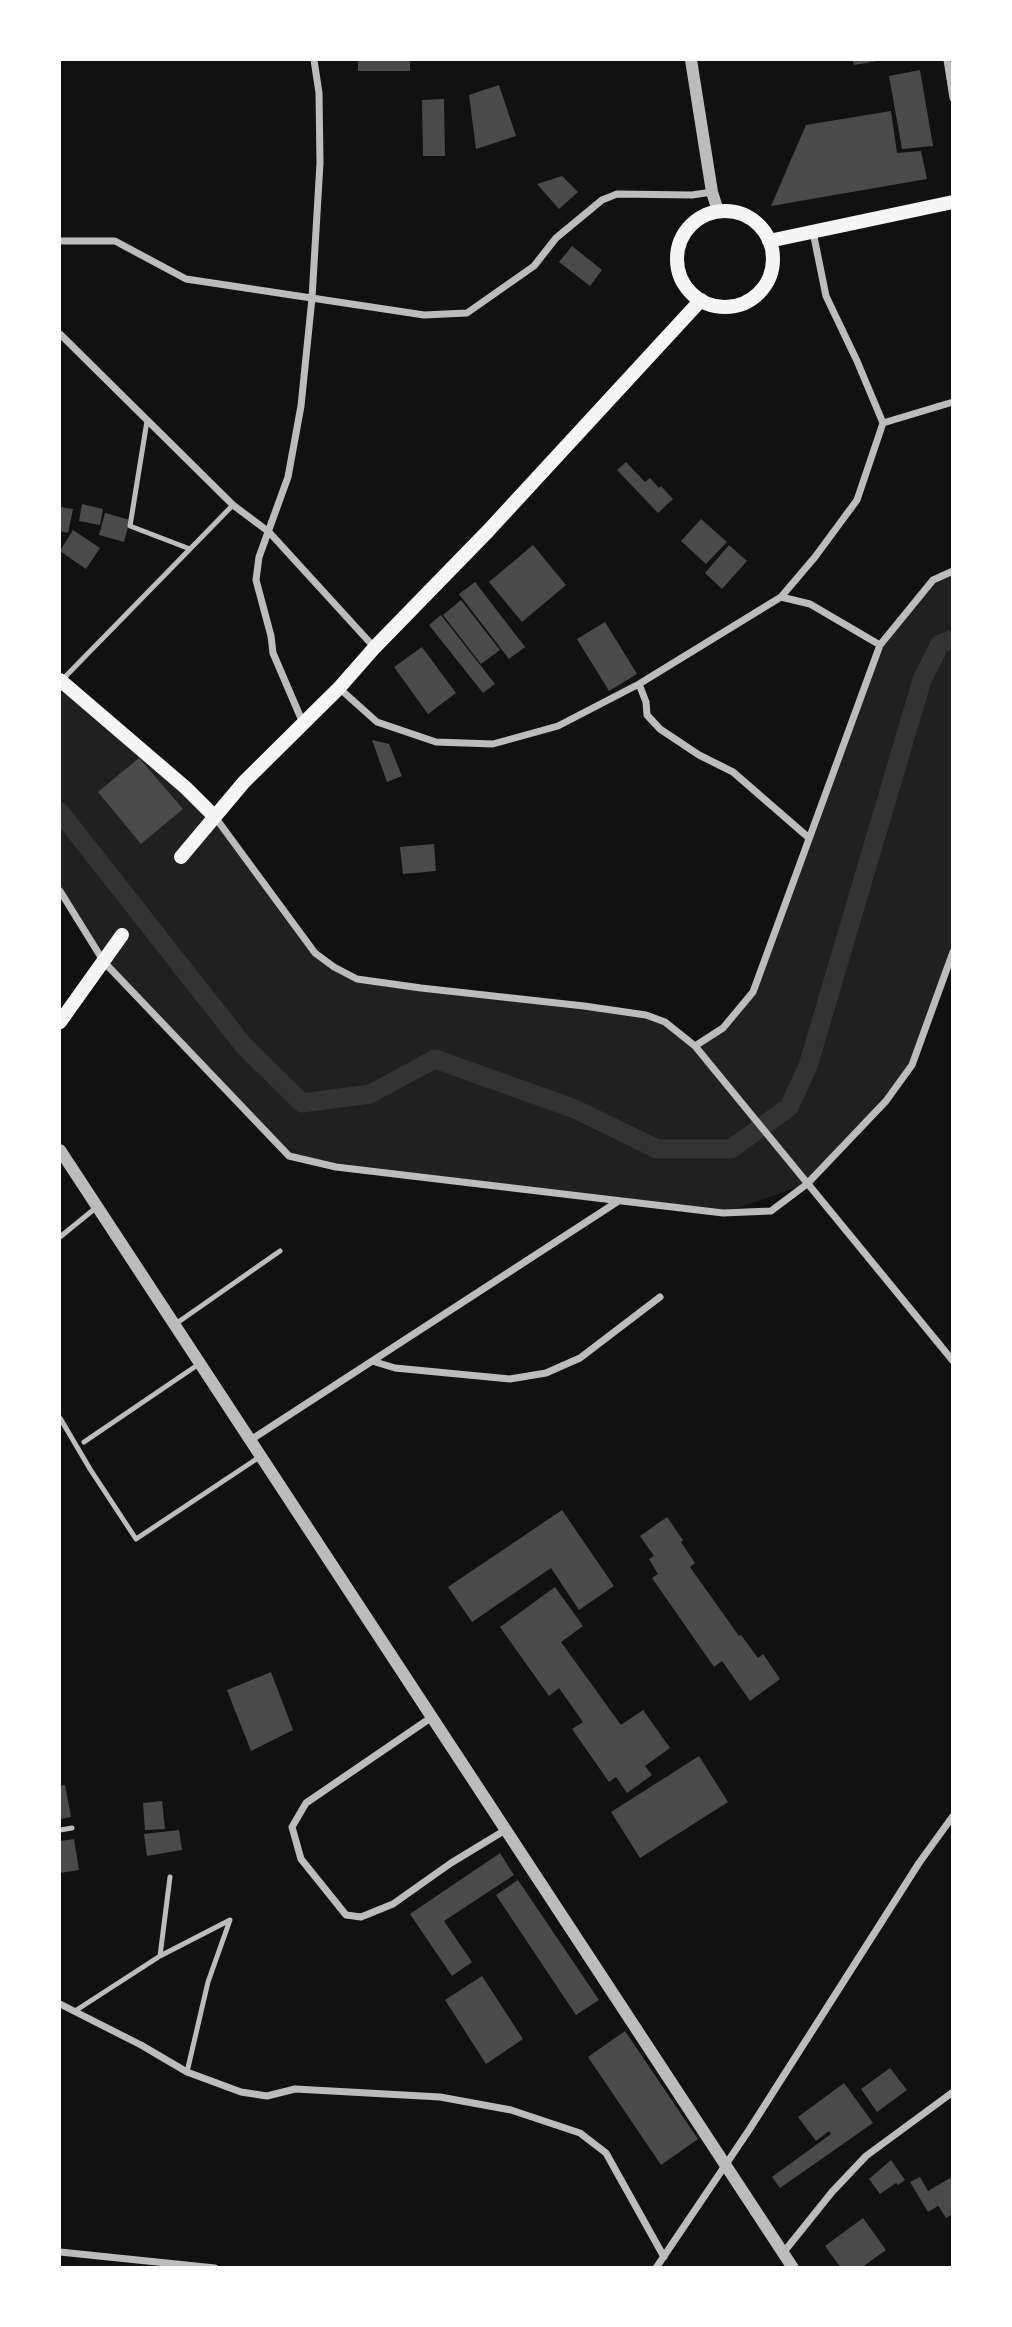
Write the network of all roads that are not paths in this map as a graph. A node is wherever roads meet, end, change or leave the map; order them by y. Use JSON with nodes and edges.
{"nodes":[{"id":1,"x":314,"y":60,"type":"edge"},
{"id":2,"x":691,"y":60,"type":"edge"},
{"id":3,"x":947,"y":60,"type":"edge"},
{"id":4,"x":953,"y":98,"type":"edge"},
{"id":5,"x":712,"y":192,"type":"junction"},
{"id":6,"x":953,"y":202,"type":"edge"},
{"id":7,"x":718,"y":211,"type":"junction"},
{"id":8,"x":813,"y":232,"type":"junction"},
{"id":9,"x":60,"y":241,"type":"edge"},
{"id":10,"x":769,"y":241,"type":"junction"},
{"id":11,"x":312,"y":298,"type":"junction"},
{"id":12,"x":701,"y":300,"type":"junction"},
{"id":13,"x":60,"y":334,"type":"edge"},
{"id":14,"x":953,"y":402,"type":"edge"},
{"id":15,"x":147,"y":421,"type":"junction"},
{"id":16,"x":883,"y":423,"type":"junction"},
{"id":17,"x":233,"y":505,"type":"junction"},
{"id":18,"x":269,"y":532,"type":"junction"},
{"id":19,"x":190,"y":549,"type":"junction"},
{"id":20,"x":953,"y":571,"type":"edge"},
{"id":21,"x":781,"y":597,"type":"junction"},
{"id":22,"x":880,"y":645,"type":"junction"},
{"id":23,"x":375,"y":647,"type":"junction"},
{"id":24,"x":60,"y":680,"type":"edge"},
{"id":25,"x":639,"y":684,"type":"junction"},
{"id":26,"x":339,"y":688,"type":"junction"},
{"id":27,"x":304,"y":723,"type":"junction"},
{"id":28,"x":214,"y":816,"type":"junction"},
{"id":29,"x":809,"y":838,"type":"junction"},
{"id":30,"x":181,"y":857,"type":"dead end"},
{"id":31,"x":60,"y":891,"type":"edge"},
{"id":32,"x":122,"y":935,"type":"dead end"},
{"id":33,"x":953,"y":952,"type":"edge"},
{"id":34,"x":104,"y":962,"type":"junction"},
{"id":35,"x":60,"y":1023,"type":"edge"},
{"id":36,"x":695,"y":1046,"type":"junction"},
{"id":37,"x":60,"y":1150,"type":"edge"},
{"id":38,"x":807,"y":1184,"type":"junction"},
{"id":39,"x":617,"y":1201,"type":"junction"},
{"id":40,"x":98,"y":1206,"type":"junction"},
{"id":41,"x":60,"y":1237,"type":"edge"},
{"id":42,"x":280,"y":1251,"type":"dead end"},
{"id":43,"x":660,"y":1297,"type":"dead end"},
{"id":44,"x":174,"y":1325,"type":"junction"},
{"id":45,"x":372,"y":1361,"type":"junction"},
{"id":46,"x":953,"y":1361,"type":"edge"},
{"id":47,"x":199,"y":1364,"type":"junction"},
{"id":48,"x":60,"y":1418,"type":"edge"},
{"id":49,"x":249,"y":1441,"type":"junction"},
{"id":50,"x":84,"y":1442,"type":"dead end"},
{"id":51,"x":261,"y":1455,"type":"junction"},
{"id":52,"x":432,"y":1717,"type":"junction"},
{"id":53,"x":953,"y":1816,"type":"edge"},
{"id":54,"x":72,"y":1828,"type":"dead end"},
{"id":55,"x":507,"y":1829,"type":"junction"},
{"id":56,"x":60,"y":1830,"type":"edge"},
{"id":57,"x":170,"y":1877,"type":"dead end"},
{"id":58,"x":160,"y":1956,"type":"junction"},
{"id":59,"x":60,"y":2004,"type":"edge"},
{"id":60,"x":75,"y":2011,"type":"junction"},
{"id":61,"x":187,"y":2072,"type":"junction"},
{"id":62,"x":953,"y":2092,"type":"edge"},
{"id":63,"x":724,"y":2165,"type":"junction"},
{"id":64,"x":60,"y":2252,"type":"edge"},
{"id":65,"x":783,"y":2253,"type":"junction"},
{"id":66,"x":664,"y":2258,"type":"junction"},
{"id":67,"x":215,"y":2267,"type":"edge"},
{"id":68,"x":656,"y":2267,"type":"edge"},
{"id":69,"x":665,"y":2267,"type":"edge"},
{"id":70,"x":793,"y":2267,"type":"edge"}],
"edges":[{"from":1,"to":11,"type":"street"},
{"from":2,"to":5,"type":"street"},
{"from":3,"to":4,"type":"street"},
{"from":5,"to":7,"type":"street"},
{"from":5,"to":11,"type":"street"},
{"from":6,"to":8,"type":"main road"},
{"from":7,"to":10,"type":"main road"},
{"from":7,"to":12,"type":"main road"},
{"from":8,"to":10,"type":"main road"},
{"from":8,"to":16,"type":"street"},
{"from":9,"to":11,"type":"street"},
{"from":10,"to":12,"type":"main road"},
{"from":11,"to":18,"type":"street"},
{"from":12,"to":23,"type":"main road"},
{"from":13,"to":15,"type":"street"},
{"from":14,"to":16,"type":"street"},
{"from":15,"to":17,"type":"street"},
{"from":15,"to":19,"type":"lane"},
{"from":16,"to":21,"type":"street"},
{"from":17,"to":18,"type":"street"},
{"from":17,"to":19,"type":"lane"},
{"from":18,"to":23,"type":"street"},
{"from":18,"to":27,"type":"street"},
{"from":19,"to":24,"type":"lane"},
{"from":20,"to":22,"type":"street"},
{"from":21,"to":22,"type":"street"},
{"from":21,"to":25,"type":"street"},
{"from":22,"to":29,"type":"street"},
{"from":23,"to":26,"type":"main road"},
{"from":24,"to":28,"type":"main road"},
{"from":25,"to":26,"type":"street"},
{"from":25,"to":29,"type":"street"},
{"from":26,"to":27,"type":"main road"},
{"from":27,"to":28,"type":"main road"},
{"from":28,"to":30,"type":"main road"},
{"from":28,"to":36,"type":"street"},
{"from":29,"to":36,"type":"street"},
{"from":31,"to":34,"type":"street"},
{"from":32,"to":34,"type":"main road"},
{"from":33,"to":38,"type":"street"},
{"from":34,"to":35,"type":"main road"},
{"from":34,"to":39,"type":"street"},
{"from":36,"to":38,"type":"street"},
{"from":37,"to":40,"type":"street"},
{"from":38,"to":39,"type":"street"},
{"from":38,"to":46,"type":"street"},
{"from":39,"to":45,"type":"street"},
{"from":40,"to":41,"type":"lane"},
{"from":40,"to":44,"type":"street"},
{"from":42,"to":44,"type":"lane"},
{"from":43,"to":45,"type":"street"},
{"from":44,"to":47,"type":"street"},
{"from":45,"to":49,"type":"street"},
{"from":47,"to":49,"type":"street"},
{"from":47,"to":50,"type":"lane"},
{"from":48,"to":51,"type":"lane"},
{"from":49,"to":51,"type":"street"},
{"from":51,"to":52,"type":"street"},
{"from":52,"to":55,"type":"street"},
{"from":52,"to":55,"type":"street"},
{"from":53,"to":63,"type":"street"},
{"from":54,"to":56,"type":"lane"},
{"from":55,"to":63,"type":"street"},
{"from":57,"to":58,"type":"lane"},
{"from":58,"to":60,"type":"lane"},
{"from":58,"to":61,"type":"lane"},
{"from":59,"to":60,"type":"street"},
{"from":60,"to":61,"type":"street"},
{"from":61,"to":66,"type":"street"},
{"from":62,"to":65,"type":"street"},
{"from":63,"to":65,"type":"street"},
{"from":63,"to":66,"type":"street"},
{"from":64,"to":67,"type":"street"},
{"from":65,"to":70,"type":"street"},
{"from":66,"to":68,"type":"street"},
{"from":66,"to":69,"type":"lane"}]}
